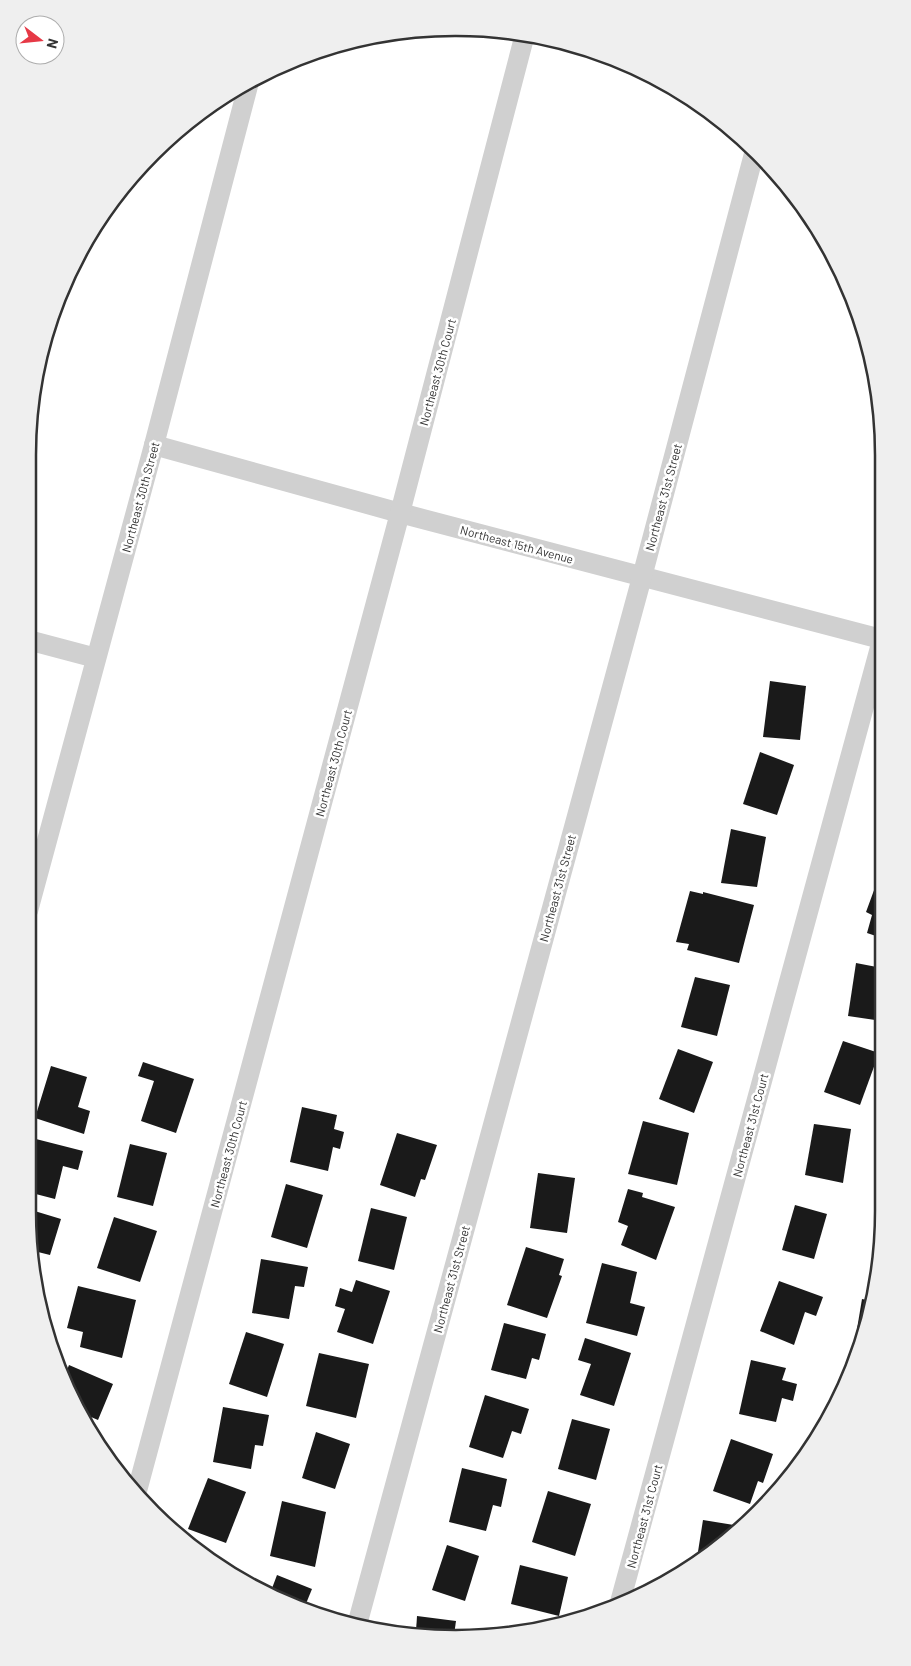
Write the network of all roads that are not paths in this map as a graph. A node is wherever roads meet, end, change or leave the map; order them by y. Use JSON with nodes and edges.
{"nodes":[{"id":1,"x":523,"y":42,"type":"edge"},
{"id":2,"x":246,"y":92,"type":"edge"},
{"id":3,"x":752,"y":160,"type":"edge"},
{"id":4,"x":154,"y":445,"type":"junction"},
{"id":5,"x":400,"y":513,"type":"junction"},
{"id":6,"x":642,"y":577,"type":"junction"},
{"id":7,"x":875,"y":637,"type":"edge"},
{"id":8,"x":36,"y":642,"type":"edge"},
{"id":9,"x":96,"y":658,"type":"junction"},
{"id":10,"x":875,"y":666,"type":"edge"},
{"id":11,"x":36,"y":881,"type":"edge"},
{"id":12,"x":139,"y":1485,"type":"edge"},
{"id":13,"x":622,"y":1595,"type":"edge"},
{"id":14,"x":358,"y":1618,"type":"edge"}],
"edges":[{"from":1,"to":5,"type":"street","name":"Northeast 30th Court"},
{"from":2,"to":4,"type":"street","name":"Northeast 30th Street"},
{"from":3,"to":6,"type":"street","name":"Northeast 31st Street"},
{"from":4,"to":5,"type":"street","name":"Northeast 15th Avenue"},
{"from":4,"to":9,"type":"street","name":"Northeast 30th Street"},
{"from":5,"to":6,"type":"street","name":"Northeast 15th Avenue"},
{"from":5,"to":12,"type":"street","name":"Northeast 30th Court"},
{"from":6,"to":7,"type":"street","name":"Northeast 15th Avenue"},
{"from":6,"to":14,"type":"street","name":"Northeast 31st Street"},
{"from":8,"to":9,"type":"street"},
{"from":9,"to":11,"type":"street","name":"Northeast 30th Street"},
{"from":10,"to":13,"type":"street","name":"Northeast 31st Court"}]}
